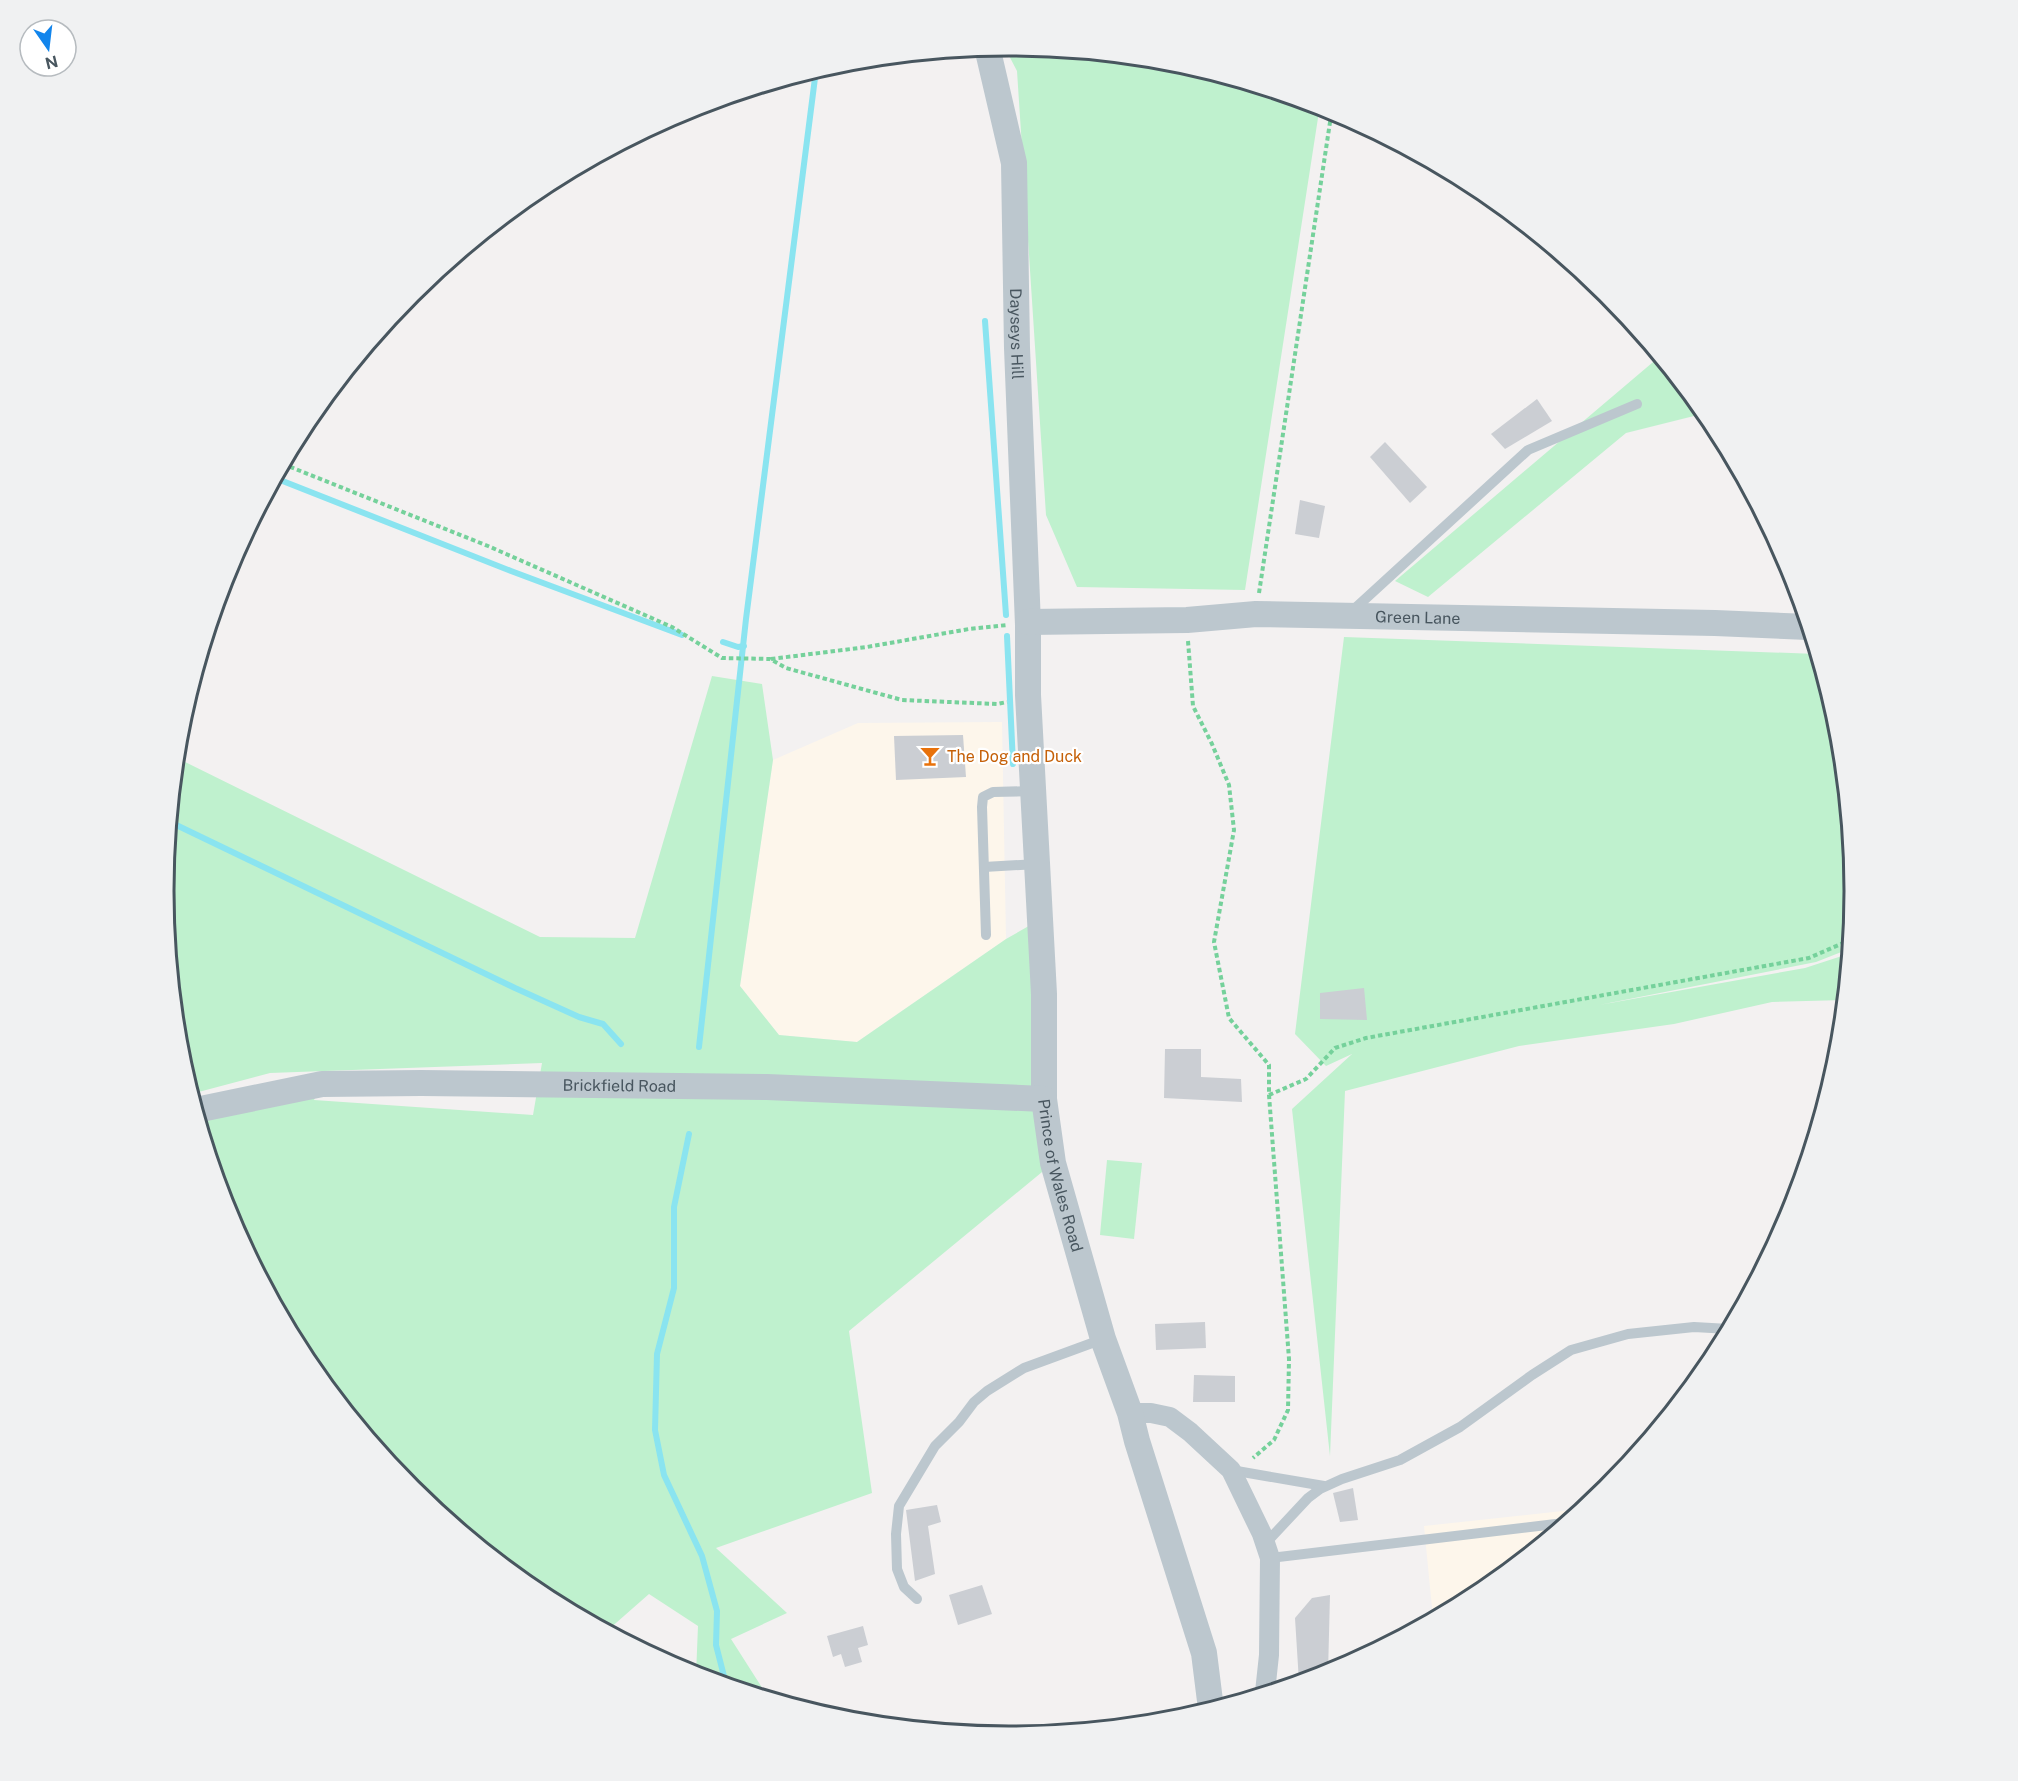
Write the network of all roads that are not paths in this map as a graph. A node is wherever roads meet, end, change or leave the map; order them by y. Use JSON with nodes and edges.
{"nodes":[{"id":1,"x":989,"y":56,"type":"edge"},
{"id":2,"x":1637,"y":404,"type":"dead end"},
{"id":3,"x":1347,"y":616,"type":"junction"},
{"id":4,"x":1028,"y":623,"type":"junction"},
{"id":5,"x":1801,"y":627,"type":"edge"},
{"id":6,"x":1034,"y":791,"type":"junction"},
{"id":7,"x":1038,"y":864,"type":"junction"},
{"id":8,"x":984,"y":867,"type":"junction"},
{"id":9,"x":986,"y":935,"type":"dead end"},
{"id":10,"x":1044,"y":1099,"type":"junction"},
{"id":11,"x":203,"y":1109,"type":"edge"},
{"id":12,"x":1719,"y":1329,"type":"edge"},
{"id":13,"x":1103,"y":1339,"type":"junction"},
{"id":14,"x":1130,"y":1413,"type":"junction"},
{"id":15,"x":1231,"y":1470,"type":"junction"},
{"id":16,"x":1324,"y":1486,"type":"junction"},
{"id":17,"x":1553,"y":1524,"type":"edge"},
{"id":18,"x":1267,"y":1551,"type":"junction"},
{"id":19,"x":917,"y":1599,"type":"dead end"},
{"id":20,"x":1266,"y":1684,"type":"edge"},
{"id":21,"x":1210,"y":1700,"type":"edge"}],
"edges":[{"from":1,"to":4,"type":"street","name":"Dayseys Hill"},
{"from":2,"to":3,"type":"lane"},
{"from":3,"to":4,"type":"street","name":"Green Lane"},
{"from":3,"to":5,"type":"street","name":"Green Lane"},
{"from":4,"to":6,"type":"street","name":"Prince of Wales Road"},
{"from":6,"to":7,"type":"street","name":"Prince of Wales Road"},
{"from":6,"to":8,"type":"lane"},
{"from":7,"to":8,"type":"lane"},
{"from":7,"to":10,"type":"street","name":"Prince of Wales Road"},
{"from":8,"to":9,"type":"lane"},
{"from":10,"to":11,"type":"street","name":"Brickfield Road"},
{"from":10,"to":13,"type":"street","name":"Prince of Wales Road"},
{"from":12,"to":16,"type":"lane"},
{"from":13,"to":14,"type":"street","name":"Prince of Wales Road"},
{"from":13,"to":19,"type":"lane"},
{"from":14,"to":15,"type":"street"},
{"from":14,"to":21,"type":"street","name":"Prince of Wales Road"},
{"from":15,"to":16,"type":"lane"},
{"from":15,"to":18,"type":"street"},
{"from":16,"to":18,"type":"lane"},
{"from":17,"to":18,"type":"lane"},
{"from":18,"to":20,"type":"street"}]}
